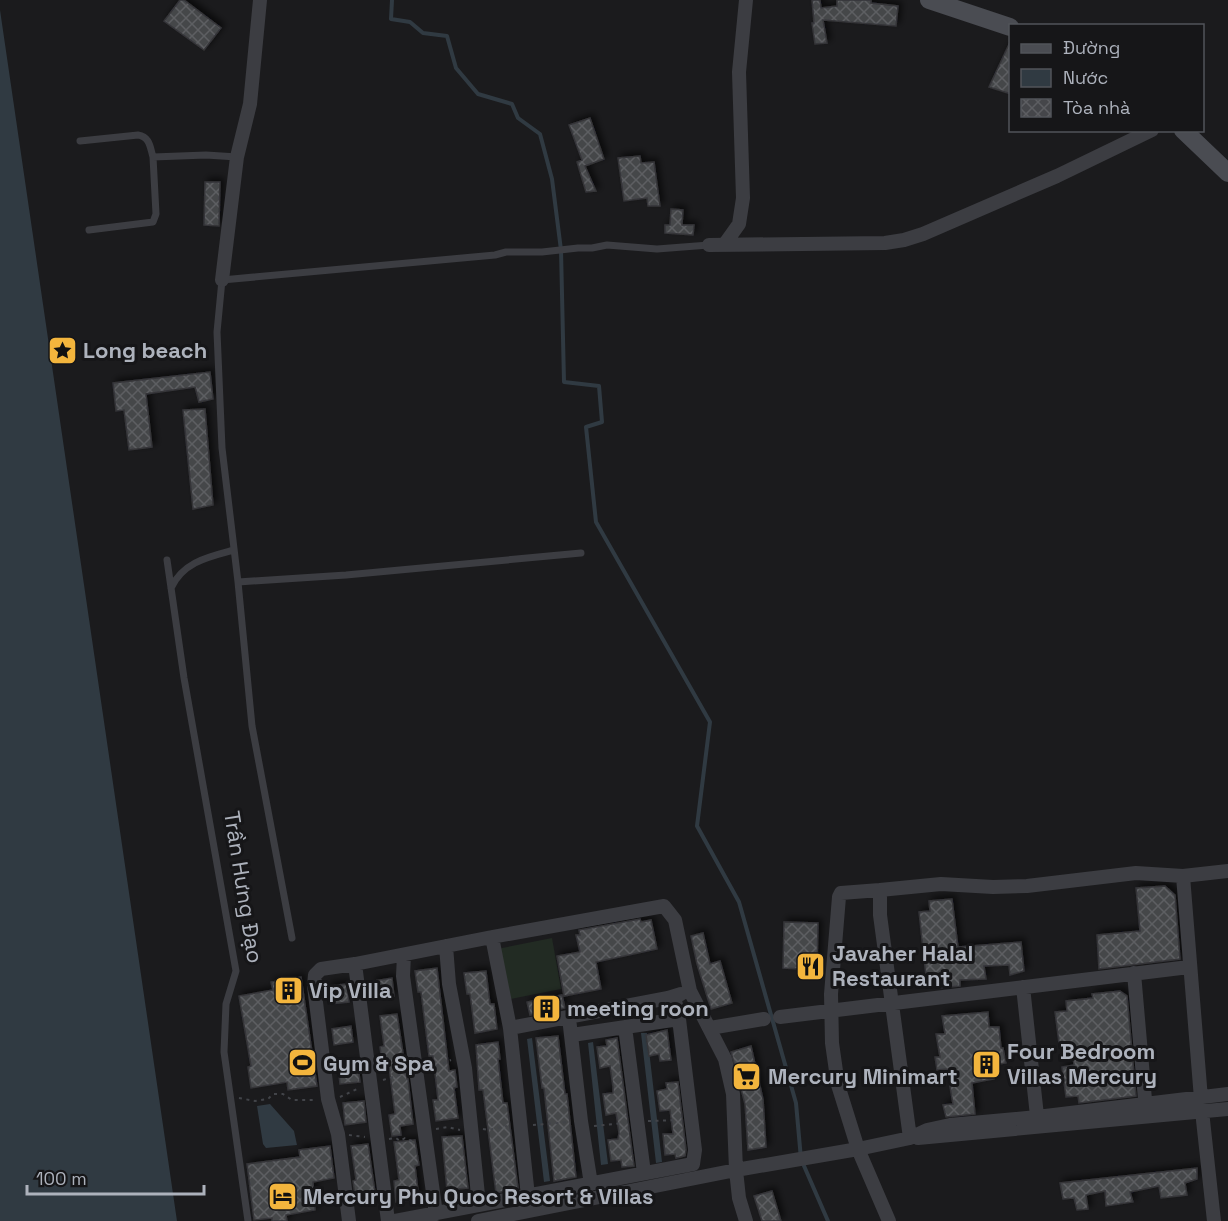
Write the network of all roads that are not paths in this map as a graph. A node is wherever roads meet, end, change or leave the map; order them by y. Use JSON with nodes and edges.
{"nodes":[{"id":1,"x":260,"y":0,"type":"edge"},
{"id":2,"x":746,"y":0,"type":"edge"},
{"id":3,"x":929,"y":0,"type":"edge"},
{"id":4,"x":1009,"y":26,"type":"edge"},
{"id":5,"x":1148,"y":132,"type":"edge"},
{"id":6,"x":1185,"y":132,"type":"edge"},
{"id":7,"x":80,"y":141,"type":"dead end"},
{"id":8,"x":237,"y":157,"type":"junction"},
{"id":9,"x":153,"y":158,"type":"junction"},
{"id":10,"x":1228,"y":173,"type":"edge"},
{"id":11,"x":89,"y":231,"type":"dead end"},
{"id":12,"x":709,"y":245,"type":"joint"},
{"id":13,"x":724,"y":245,"type":"junction"},
{"id":14,"x":222,"y":280,"type":"junction"},
{"id":15,"x":234,"y":550,"type":"junction"},
{"id":16,"x":581,"y":553,"type":"dead end"},
{"id":17,"x":167,"y":560,"type":"dead end"},
{"id":18,"x":238,"y":582,"type":"junction"},
{"id":19,"x":171,"y":588,"type":"junction"},
{"id":20,"x":1228,"y":871,"type":"edge"},
{"id":21,"x":1183,"y":876,"type":"junction"},
{"id":22,"x":880,"y":890,"type":"junction"},
{"id":23,"x":492,"y":937,"type":"junction"},
{"id":24,"x":292,"y":938,"type":"dead end"},
{"id":25,"x":446,"y":946,"type":"junction"},
{"id":26,"x":404,"y":955,"type":"junction"},
{"id":27,"x":355,"y":964,"type":"junction"},
{"id":28,"x":1189,"y":967,"type":"junction"},
{"id":29,"x":1134,"y":973,"type":"junction"},
{"id":30,"x":1023,"y":987,"type":"junction"},
{"id":31,"x":690,"y":991,"type":"junction"},
{"id":32,"x":674,"y":996,"type":"junction"},
{"id":33,"x":892,"y":1002,"type":"junction"},
{"id":34,"x":831,"y":1010,"type":"junction"},
{"id":35,"x":780,"y":1017,"type":"dead end"},
{"id":36,"x":569,"y":1018,"type":"junction"},
{"id":37,"x":679,"y":1019,"type":"junction"},
{"id":38,"x":764,"y":1019,"type":"dead end"},
{"id":39,"x":625,"y":1027,"type":"junction"},
{"id":40,"x":510,"y":1028,"type":"junction"},
{"id":41,"x":710,"y":1028,"type":"junction"},
{"id":42,"x":572,"y":1035,"type":"junction"},
{"id":43,"x":1228,"y":1094,"type":"edge"},
{"id":44,"x":1200,"y":1096,"type":"junction"},
{"id":45,"x":1228,"y":1109,"type":"edge"},
{"id":46,"x":1146,"y":1110,"type":"junction"},
{"id":47,"x":1202,"y":1111,"type":"junction"},
{"id":48,"x":1038,"y":1122,"type":"junction"},
{"id":49,"x":910,"y":1138,"type":"junction"},
{"id":50,"x":858,"y":1149,"type":"junction"},
{"id":51,"x":736,"y":1170,"type":"junction"},
{"id":52,"x":644,"y":1173,"type":"junction"},
{"id":53,"x":591,"y":1184,"type":"junction"},
{"id":54,"x":528,"y":1196,"type":"junction"},
{"id":55,"x":479,"y":1205,"type":"junction"},
{"id":56,"x":436,"y":1214,"type":"junction"},
{"id":57,"x":248,"y":1221,"type":"edge"},
{"id":58,"x":349,"y":1221,"type":"edge"},
{"id":59,"x":388,"y":1221,"type":"edge"},
{"id":60,"x":395,"y":1221,"type":"edge"},
{"id":61,"x":478,"y":1221,"type":"edge"},
{"id":62,"x":746,"y":1221,"type":"edge"},
{"id":63,"x":889,"y":1221,"type":"edge"},
{"id":64,"x":1214,"y":1221,"type":"edge"}],
"edges":[{"from":1,"to":8,"type":"street"},
{"from":2,"to":13,"type":"street"},
{"from":3,"to":4,"type":"main road"},
{"from":5,"to":13,"type":"street"},
{"from":6,"to":10,"type":"main road"},
{"from":7,"to":9,"type":"lane"},
{"from":8,"to":9,"type":"lane"},
{"from":8,"to":14,"type":"street"},
{"from":9,"to":11,"type":"lane"},
{"from":12,"to":13,"type":"street"},
{"from":12,"to":14,"type":"lane"},
{"from":14,"to":15,"type":"lane"},
{"from":15,"to":18,"type":"lane"},
{"from":15,"to":19,"type":"lane"},
{"from":16,"to":18,"type":"lane"},
{"from":17,"to":19,"type":"lane","name":"Trần Hưng Đạo"},
{"from":18,"to":24,"type":"lane"},
{"from":19,"to":57,"type":"lane","name":"Trần Hưng Đạo"},
{"from":20,"to":21,"type":"street"},
{"from":21,"to":22,"type":"street"},
{"from":21,"to":28,"type":"street"},
{"from":22,"to":33,"type":"street"},
{"from":22,"to":34,"type":"street"},
{"from":23,"to":25,"type":"street"},
{"from":23,"to":31,"type":"street"},
{"from":23,"to":40,"type":"street"},
{"from":25,"to":26,"type":"street"},
{"from":25,"to":55,"type":"street"},
{"from":26,"to":27,"type":"street"},
{"from":26,"to":56,"type":"street"},
{"from":27,"to":58,"type":"street"},
{"from":27,"to":59,"type":"street"},
{"from":28,"to":29,"type":"street"},
{"from":28,"to":44,"type":"street"},
{"from":29,"to":30,"type":"street"},
{"from":29,"to":46,"type":"street"},
{"from":30,"to":33,"type":"street"},
{"from":30,"to":48,"type":"street"},
{"from":31,"to":32,"type":"street"},
{"from":31,"to":41,"type":"street"},
{"from":32,"to":36,"type":"street"},
{"from":32,"to":37,"type":"street"},
{"from":33,"to":34,"type":"street"},
{"from":33,"to":49,"type":"street"},
{"from":34,"to":35,"type":"street"},
{"from":34,"to":50,"type":"street"},
{"from":36,"to":40,"type":"street"},
{"from":36,"to":42,"type":"street"},
{"from":37,"to":39,"type":"street"},
{"from":37,"to":52,"type":"street"},
{"from":38,"to":41,"type":"street"},
{"from":39,"to":42,"type":"street"},
{"from":39,"to":52,"type":"street"},
{"from":40,"to":54,"type":"street"},
{"from":41,"to":51,"type":"street"},
{"from":42,"to":53,"type":"street"},
{"from":43,"to":44,"type":"street"},
{"from":44,"to":46,"type":"street"},
{"from":44,"to":47,"type":"street"},
{"from":45,"to":47,"type":"street"},
{"from":46,"to":47,"type":"street"},
{"from":46,"to":48,"type":"street"},
{"from":47,"to":64,"type":"street"},
{"from":48,"to":49,"type":"street"},
{"from":49,"to":50,"type":"street"},
{"from":50,"to":51,"type":"street"},
{"from":50,"to":63,"type":"street"},
{"from":51,"to":61,"type":"street"},
{"from":51,"to":62,"type":"street"},
{"from":52,"to":53,"type":"street"},
{"from":53,"to":54,"type":"street"},
{"from":54,"to":55,"type":"street"},
{"from":55,"to":56,"type":"street"},
{"from":56,"to":60,"type":"street"}]}
